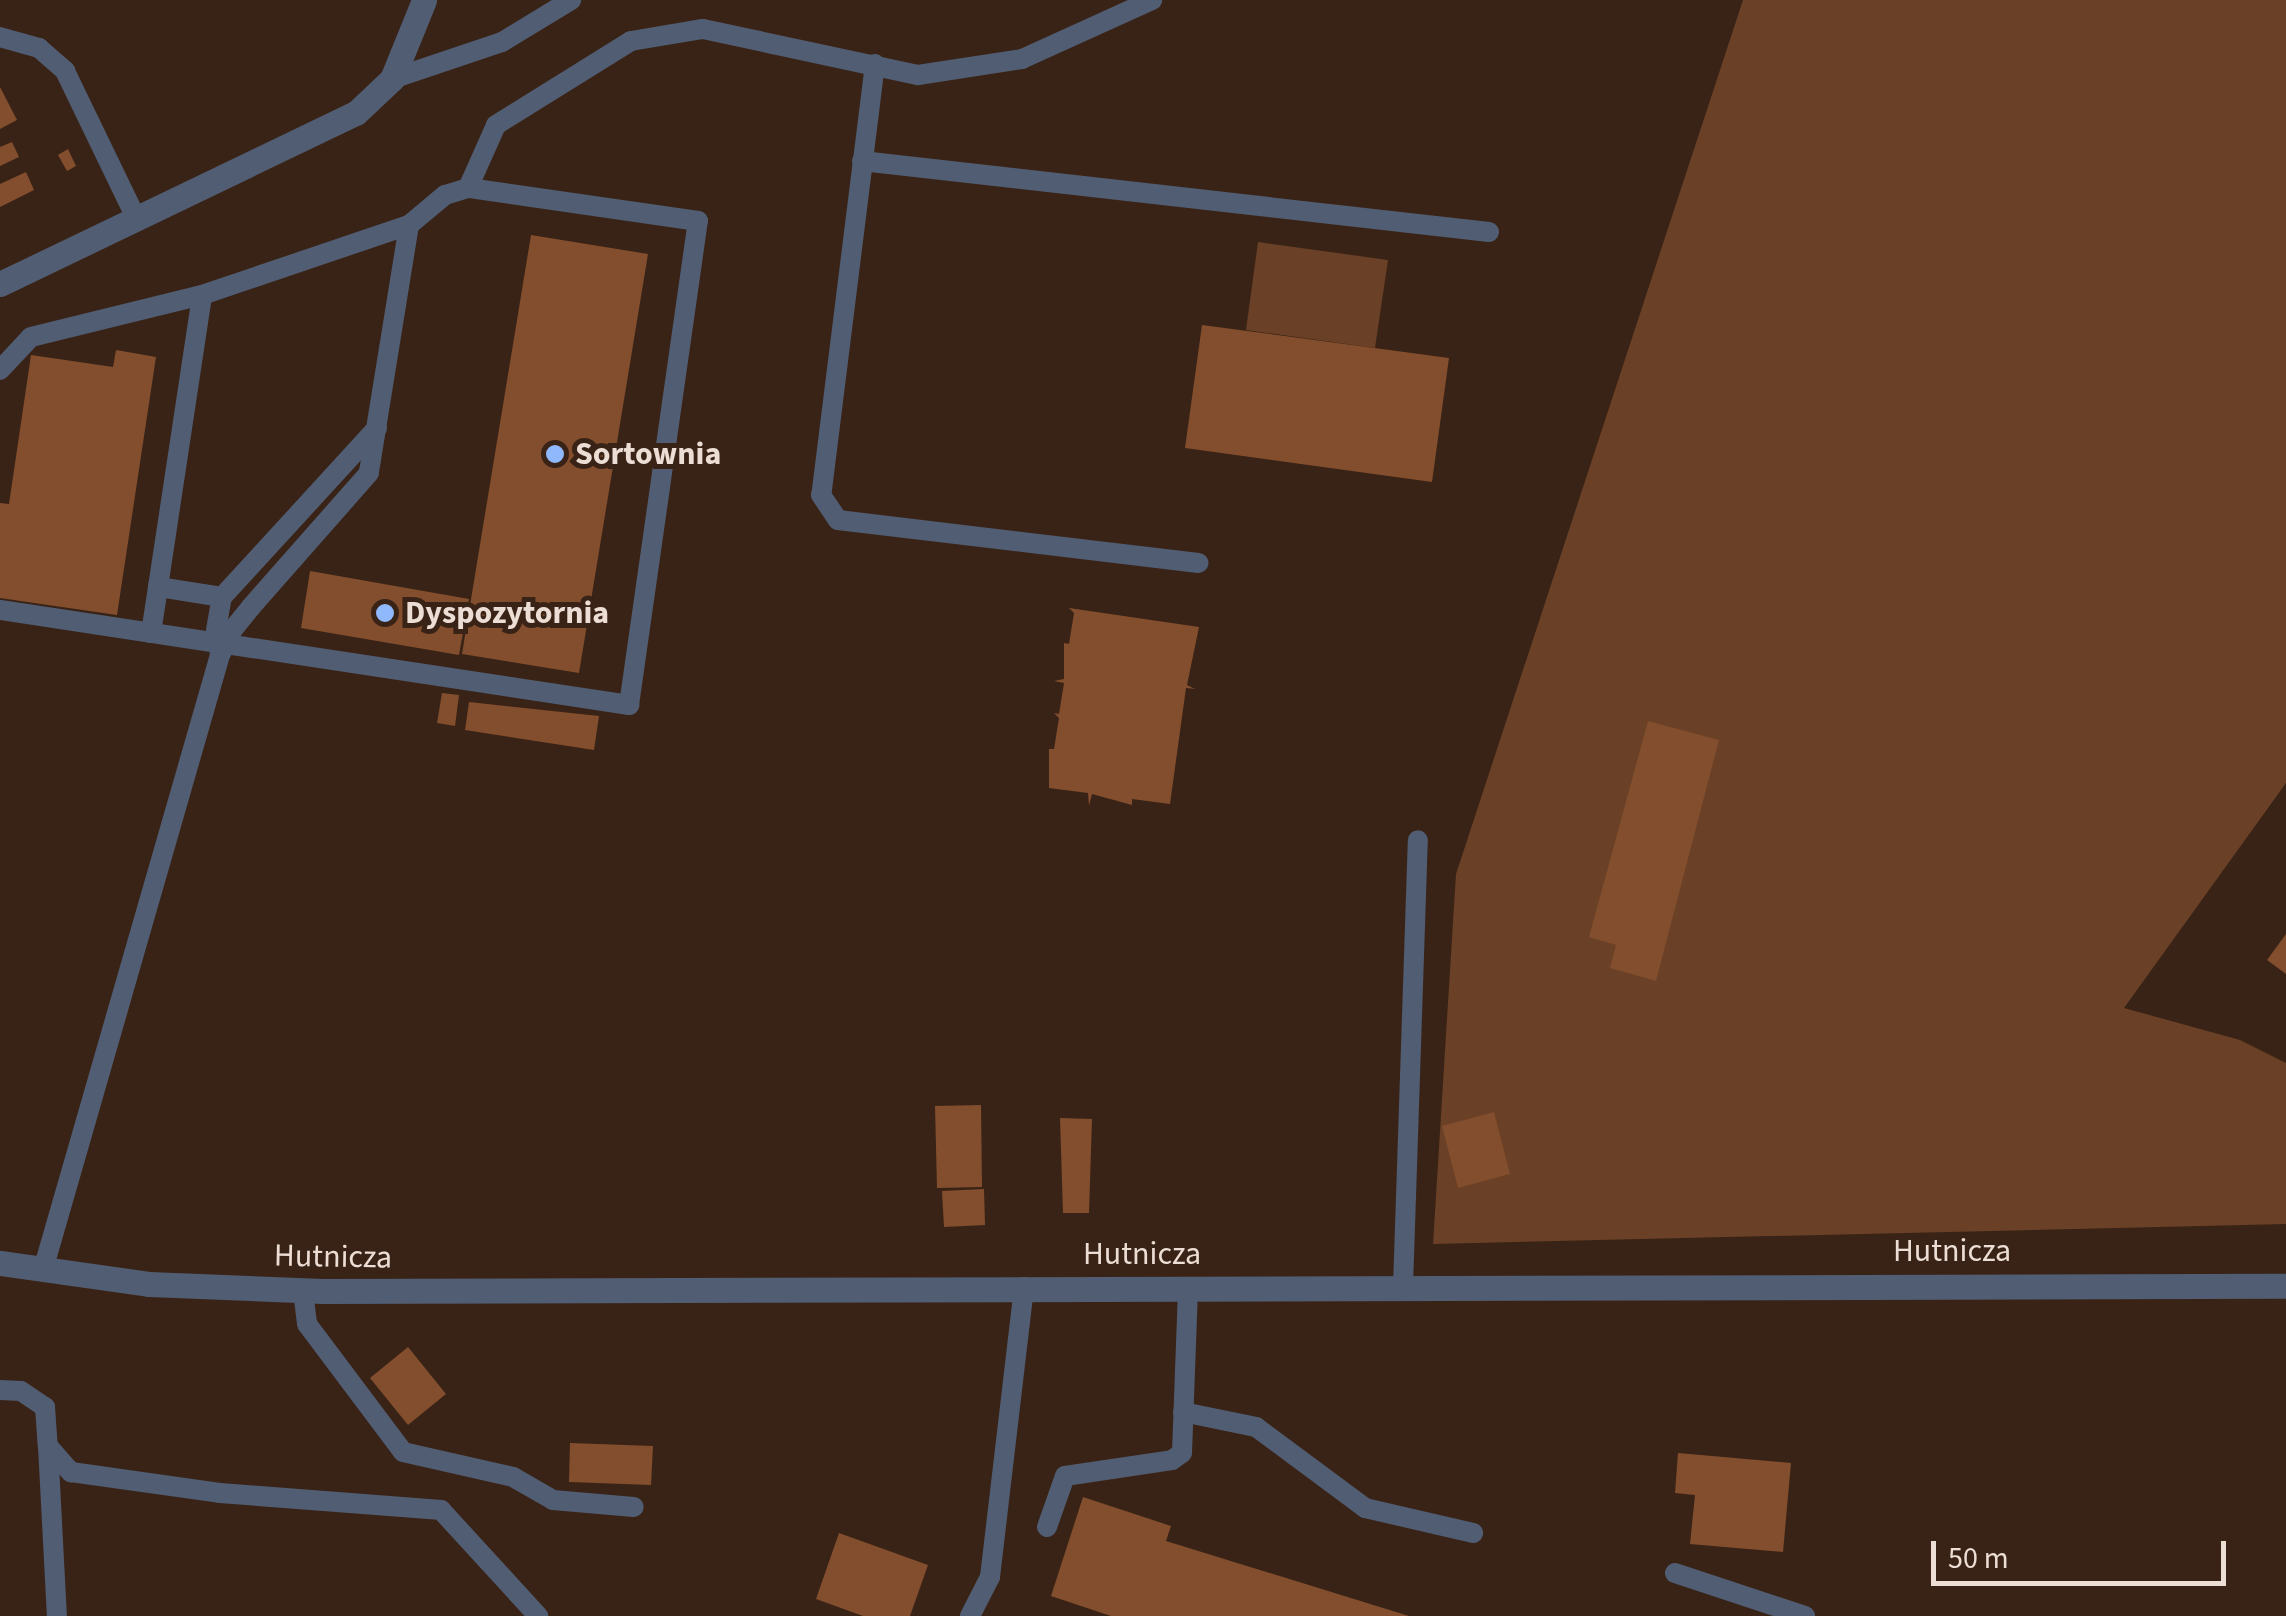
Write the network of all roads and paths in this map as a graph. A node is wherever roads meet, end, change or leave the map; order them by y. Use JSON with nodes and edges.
{"nodes":[{"id":1,"x":424,"y":0,"type":"edge"},
{"id":2,"x":571,"y":0,"type":"edge"},
{"id":3,"x":1152,"y":0,"type":"edge"},
{"id":4,"x":0,"y":37,"type":"edge"},
{"id":5,"x":874,"y":64,"type":"junction"},
{"id":6,"x":392,"y":79,"type":"junction"},
{"id":7,"x":862,"y":161,"type":"junction"},
{"id":8,"x":468,"y":188,"type":"junction"},
{"id":9,"x":136,"y":220,"type":"junction"},
{"id":10,"x":409,"y":224,"type":"junction"},
{"id":11,"x":1489,"y":232,"type":"dead end"},
{"id":12,"x":0,"y":284,"type":"edge"},
{"id":13,"x":202,"y":295,"type":"junction"},
{"id":14,"x":0,"y":370,"type":"edge"},
{"id":15,"x":378,"y":428,"type":"junction"},
{"id":16,"x":1198,"y":563,"type":"dead end"},
{"id":17,"x":158,"y":587,"type":"junction"},
{"id":18,"x":222,"y":596,"type":"junction"},
{"id":19,"x":0,"y":610,"type":"edge"},
{"id":20,"x":151,"y":633,"type":"junction"},
{"id":21,"x":222,"y":647,"type":"junction"},
{"id":22,"x":1418,"y":840,"type":"dead end"},
{"id":23,"x":0,"y":1263,"type":"edge"},
{"id":24,"x":42,"y":1270,"type":"junction"},
{"id":25,"x":1024,"y":1286,"type":"junction"},
{"id":26,"x":2286,"y":1286,"type":"edge"},
{"id":27,"x":1188,"y":1287,"type":"junction"},
{"id":28,"x":1403,"y":1287,"type":"junction"},
{"id":29,"x":303,"y":1291,"type":"junction"},
{"id":30,"x":0,"y":1390,"type":"edge"},
{"id":31,"x":1183,"y":1412,"type":"junction"},
{"id":32,"x":48,"y":1446,"type":"junction"},
{"id":33,"x":634,"y":1507,"type":"dead end"},
{"id":34,"x":1048,"y":1526,"type":"dead end"},
{"id":35,"x":1474,"y":1533,"type":"dead end"},
{"id":36,"x":1675,"y":1573,"type":"dead end"},
{"id":37,"x":57,"y":1616,"type":"edge"},
{"id":38,"x":538,"y":1616,"type":"edge"},
{"id":39,"x":970,"y":1616,"type":"edge"},
{"id":40,"x":1806,"y":1616,"type":"edge"}],
"edges":[{"from":1,"to":6,"type":"street"},
{"from":2,"to":6,"type":"lane"},
{"from":3,"to":5,"type":"lane"},
{"from":4,"to":9,"type":"lane"},
{"from":5,"to":7,"type":"lane"},
{"from":5,"to":8,"type":"lane"},
{"from":6,"to":9,"type":"street"},
{"from":7,"to":11,"type":"lane"},
{"from":7,"to":16,"type":"lane"},
{"from":8,"to":10,"type":"lane"},
{"from":8,"to":21,"type":"lane"},
{"from":9,"to":12,"type":"street"},
{"from":10,"to":13,"type":"lane"},
{"from":10,"to":15,"type":"lane"},
{"from":13,"to":14,"type":"lane"},
{"from":13,"to":17,"type":"lane"},
{"from":15,"to":18,"type":"lane"},
{"from":15,"to":21,"type":"lane"},
{"from":17,"to":18,"type":"lane"},
{"from":17,"to":20,"type":"lane"},
{"from":18,"to":21,"type":"lane"},
{"from":19,"to":20,"type":"lane"},
{"from":20,"to":21,"type":"lane"},
{"from":21,"to":24,"type":"lane"},
{"from":22,"to":28,"type":"lane"},
{"from":23,"to":24,"type":"street","name":"Hutnicza"},
{"from":24,"to":29,"type":"street","name":"Hutnicza"},
{"from":25,"to":27,"type":"street","name":"Hutnicza"},
{"from":25,"to":29,"type":"street","name":"Hutnicza"},
{"from":25,"to":39,"type":"lane"},
{"from":26,"to":28,"type":"street","name":"Hutnicza"},
{"from":27,"to":28,"type":"street","name":"Hutnicza"},
{"from":27,"to":31,"type":"lane"},
{"from":29,"to":33,"type":"lane"},
{"from":30,"to":32,"type":"lane"},
{"from":31,"to":34,"type":"lane"},
{"from":31,"to":35,"type":"lane"},
{"from":32,"to":37,"type":"lane"},
{"from":32,"to":38,"type":"lane"},
{"from":36,"to":40,"type":"lane"}]}
